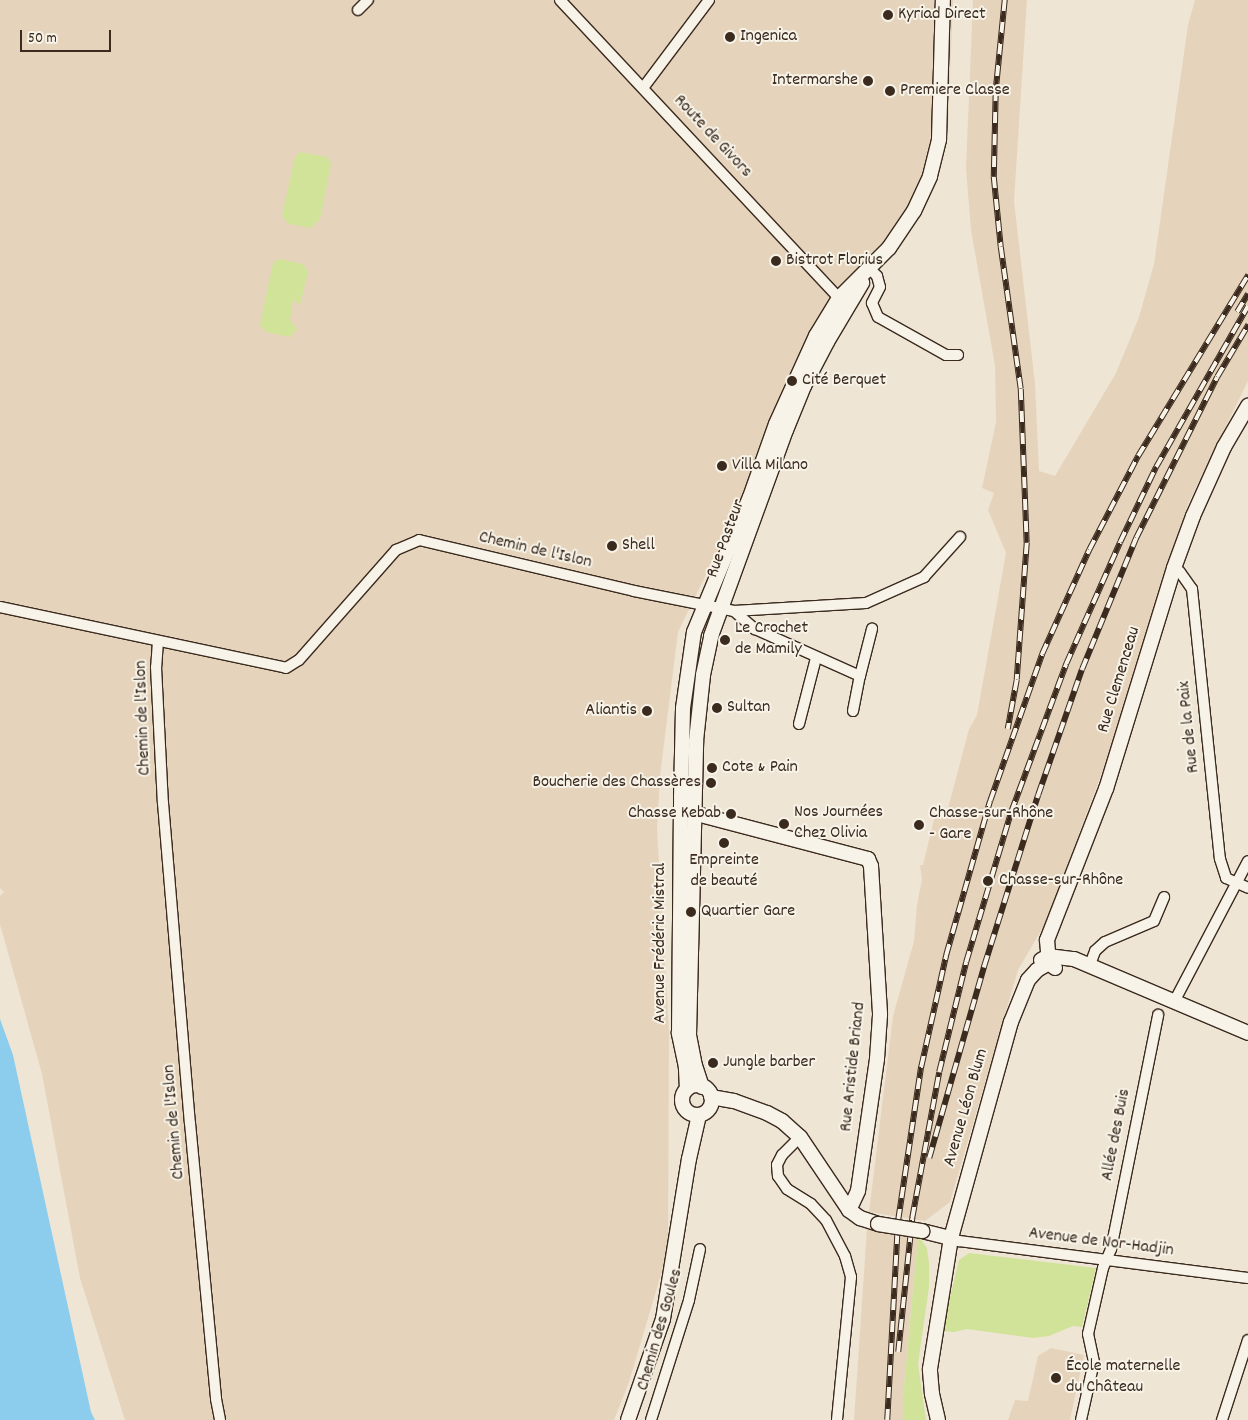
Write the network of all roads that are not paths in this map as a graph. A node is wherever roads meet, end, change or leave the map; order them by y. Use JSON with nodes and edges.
{"nodes":[{"id":1,"x":368,"y":0,"type":"edge"},
{"id":2,"x":560,"y":0,"type":"edge"},
{"id":3,"x":709,"y":0,"type":"edge"},
{"id":4,"x":938,"y":0,"type":"edge"},
{"id":5,"x":943,"y":0,"type":"edge"},
{"id":6,"x":358,"y":10,"type":"dead end"},
{"id":7,"x":942,"y":61,"type":"junction"},
{"id":8,"x":643,"y":88,"type":"junction"},
{"id":9,"x":870,"y":269,"type":"junction"},
{"id":10,"x":839,"y":298,"type":"junction"},
{"id":11,"x":958,"y":355,"type":"dead end"},
{"id":12,"x":1248,"y":406,"type":"edge"},
{"id":13,"x":960,"y":537,"type":"dead end"},
{"id":14,"x":1174,"y":568,"type":"junction"},
{"id":15,"x":703,"y":606,"type":"junction"},
{"id":16,"x":0,"y":607,"type":"edge"},
{"id":17,"x":728,"y":610,"type":"junction"},
{"id":18,"x":872,"y":629,"type":"dead end"},
{"id":19,"x":158,"y":641,"type":"junction"},
{"id":20,"x":816,"y":658,"type":"junction"},
{"id":21,"x":860,"y":676,"type":"junction"},
{"id":22,"x":853,"y":711,"type":"dead end"},
{"id":23,"x":799,"y":724,"type":"dead end"},
{"id":24,"x":687,"y":805,"type":"junction"},
{"id":25,"x":1248,"y":861,"type":"edge"},
{"id":26,"x":1236,"y":883,"type":"junction"},
{"id":27,"x":1248,"y":888,"type":"edge"},
{"id":28,"x":1164,"y":897,"type":"dead end"},
{"id":29,"x":1051,"y":962,"type":"junction"},
{"id":30,"x":1089,"y":967,"type":"junction"},
{"id":31,"x":679,"y":986,"type":"junction"},
{"id":32,"x":1174,"y":1002,"type":"junction"},
{"id":33,"x":1158,"y":1015,"type":"dead end"},
{"id":34,"x":689,"y":1022,"type":"junction"},
{"id":35,"x":1011,"y":1022,"type":"junction"},
{"id":36,"x":1248,"y":1033,"type":"edge"},
{"id":37,"x":687,"y":1090,"type":"junction"},
{"id":38,"x":707,"y":1092,"type":"junction"},
{"id":39,"x":751,"y":1108,"type":"junction"},
{"id":40,"x":698,"y":1113,"type":"junction"},
{"id":41,"x":800,"y":1137,"type":"junction"},
{"id":42,"x":849,"y":1210,"type":"junction"},
{"id":43,"x":951,"y":1238,"type":"junction"},
{"id":44,"x":700,"y":1249,"type":"dead end"},
{"id":45,"x":1106,"y":1260,"type":"junction"},
{"id":46,"x":1248,"y":1278,"type":"edge"},
{"id":47,"x":1248,"y":1340,"type":"edge"},
{"id":48,"x":220,"y":1420,"type":"edge"},
{"id":49,"x":628,"y":1420,"type":"edge"},
{"id":50,"x":651,"y":1420,"type":"edge"},
{"id":51,"x":837,"y":1420,"type":"edge"},
{"id":52,"x":938,"y":1420,"type":"edge"},
{"id":53,"x":1081,"y":1420,"type":"edge"},
{"id":54,"x":1222,"y":1420,"type":"edge"}],
"edges":[{"from":1,"to":6,"type":"street"},
{"from":2,"to":8,"type":"street","name":"Route de Givors"},
{"from":3,"to":8,"type":"street"},
{"from":4,"to":7,"type":"main road","name":"Rue Pasteur"},
{"from":5,"to":7,"type":"main road","name":"Rue Pasteur"},
{"from":7,"to":9,"type":"main road","name":"Rue Pasteur"},
{"from":8,"to":10,"type":"street","name":"Route de Givors"},
{"from":9,"to":10,"type":"main road","name":"Rue Pasteur"},
{"from":9,"to":11,"type":"street"},
{"from":9,"to":17,"type":"main road","name":"Rue Pasteur"},
{"from":10,"to":15,"type":"main road","name":"Rue Pasteur"},
{"from":12,"to":14,"type":"main road","name":"Rue Clemenceau"},
{"from":13,"to":17,"type":"street","name":"Chemin de l'Islon"},
{"from":14,"to":26,"type":"street","name":"Rue de la Paix"},
{"from":14,"to":29,"type":"main road","name":"Rue Clemenceau"},
{"from":15,"to":17,"type":"street","name":"Chemin de l'Islon"},
{"from":15,"to":19,"type":"street","name":"Chemin de l'Islon"},
{"from":15,"to":24,"type":"main road","name":"Rue Pasteur"},
{"from":16,"to":19,"type":"street"},
{"from":17,"to":20,"type":"street"},
{"from":17,"to":24,"type":"main road","name":"Rue Pasteur"},
{"from":18,"to":21,"type":"street"},
{"from":19,"to":48,"type":"street","name":"Chemin de l'Islon"},
{"from":20,"to":21,"type":"street"},
{"from":20,"to":23,"type":"street"},
{"from":21,"to":22,"type":"street"},
{"from":24,"to":31,"type":"main road","name":"Avenue Frédéric Mistral"},
{"from":24,"to":34,"type":"main road","name":"Avenue Frédéric Mistral"},
{"from":24,"to":42,"type":"main road","name":"Rue Aristide Briand"},
{"from":25,"to":26,"type":"street"},
{"from":26,"to":27,"type":"street"},
{"from":26,"to":32,"type":"street"},
{"from":28,"to":30,"type":"street"},
{"from":29,"to":30,"type":"main road"},
{"from":29,"to":35,"type":"main road","name":"Avenue Léon Blum"},
{"from":29,"to":35,"type":"main road"},
{"from":30,"to":32,"type":"main road"},
{"from":31,"to":34,"type":"main road"},
{"from":31,"to":37,"type":"main road","name":"Avenue Frédéric Mistral"},
{"from":32,"to":36,"type":"main road"},
{"from":33,"to":45,"type":"street","name":"Allée des Buis"},
{"from":34,"to":38,"type":"main road","name":"Avenue Frédéric Mistral"},
{"from":35,"to":43,"type":"main road","name":"Avenue Léon Blum"},
{"from":37,"to":38,"type":"main road"},
{"from":37,"to":40,"type":"main road"},
{"from":38,"to":39,"type":"main road"},
{"from":38,"to":40,"type":"main road"},
{"from":39,"to":40,"type":"main road"},
{"from":39,"to":41,"type":"main road"},
{"from":40,"to":49,"type":"main road"},
{"from":41,"to":42,"type":"main road"},
{"from":41,"to":51,"type":"street"},
{"from":42,"to":43,"type":"main road","bridge":true},
{"from":43,"to":45,"type":"street","name":"Avenue de Nor-Hadjin"},
{"from":43,"to":52,"type":"main road","name":"Avenue Léon Blum"},
{"from":44,"to":50,"type":"street","name":"Chemin des Goules"},
{"from":45,"to":46,"type":"street","name":"Avenue de Nor-Hadjin"},
{"from":45,"to":53,"type":"street","name":"Allée des Buis"},
{"from":47,"to":54,"type":"street"}]}
